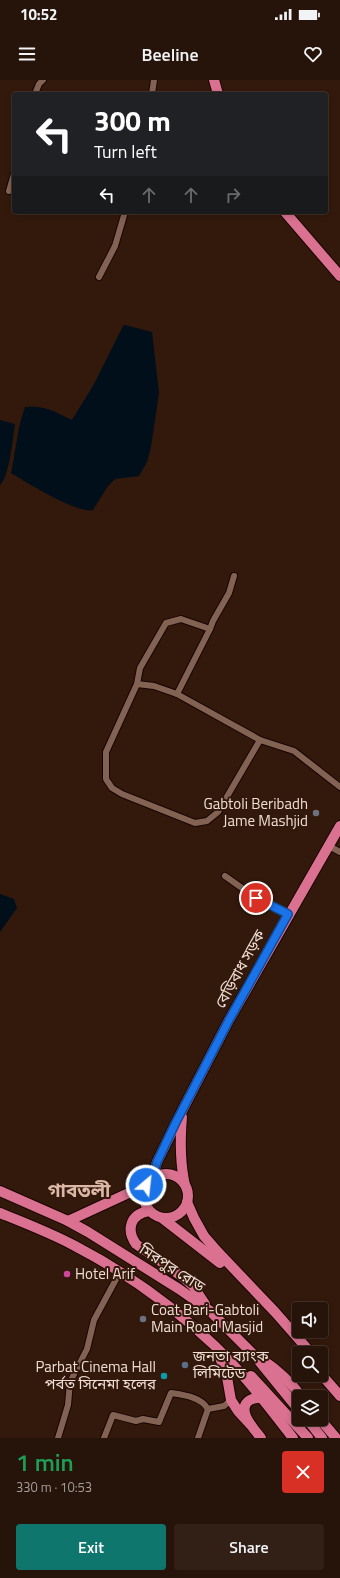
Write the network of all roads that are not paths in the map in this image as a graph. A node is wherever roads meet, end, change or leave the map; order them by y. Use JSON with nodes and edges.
{"nodes":[{"id":1,"x":43,"y":80,"type":"edge"},
{"id":2,"x":154,"y":80,"type":"edge"},
{"id":3,"x":214,"y":80,"type":"edge"},
{"id":4,"x":36,"y":92,"type":"edge"},
{"id":5,"x":152,"y":92,"type":"edge"},
{"id":6,"x":217,"y":92,"type":"edge"},
{"id":7,"x":12,"y":181,"type":"edge"},
{"id":8,"x":9,"y":191,"type":"dead end"},
{"id":9,"x":124,"y":214,"type":"edge"},
{"id":10,"x":287,"y":214,"type":"edge"},
{"id":11,"x":340,"y":276,"type":"edge"},
{"id":12,"x":99,"y":277,"type":"dead end"},
{"id":13,"x":234,"y":576,"type":"dead end"},
{"id":14,"x":210,"y":629,"type":"junction"},
{"id":15,"x":136,"y":684,"type":"junction"},
{"id":16,"x":177,"y":694,"type":"junction"},
{"id":17,"x":260,"y":740,"type":"junction"},
{"id":18,"x":340,"y":786,"type":"edge"},
{"id":19,"x":340,"y":826,"type":"edge"},
{"id":20,"x":329,"y":846,"type":"junction"},
{"id":21,"x":340,"y":852,"type":"edge"},
{"id":22,"x":225,"y":876,"type":"dead end"},
{"id":23,"x":288,"y":914,"type":"junction"},
{"id":24,"x":183,"y":1109,"type":"junction"},
{"id":25,"x":149,"y":1182,"type":"junction"},
{"id":26,"x":185,"y":1185,"type":"junction"},
{"id":27,"x":0,"y":1191,"type":"edge"},
{"id":28,"x":187,"y":1202,"type":"junction"},
{"id":29,"x":149,"y":1211,"type":"junction"},
{"id":30,"x":0,"y":1213,"type":"edge"},
{"id":31,"x":162,"y":1218,"type":"junction"},
{"id":32,"x":68,"y":1221,"type":"junction"},
{"id":33,"x":120,"y":1272,"type":"junction"},
{"id":34,"x":209,"y":1310,"type":"junction"},
{"id":35,"x":297,"y":1346,"type":"edge"},
{"id":36,"x":304,"y":1346,"type":"edge"},
{"id":37,"x":216,"y":1347,"type":"junction"},
{"id":38,"x":256,"y":1356,"type":"junction"},
{"id":39,"x":328,"y":1373,"type":"edge"},
{"id":40,"x":328,"y":1382,"type":"edge"},
{"id":41,"x":340,"y":1387,"type":"edge"},
{"id":42,"x":296,"y":1390,"type":"edge"},
{"id":43,"x":340,"y":1396,"type":"edge"},
{"id":44,"x":262,"y":1398,"type":"junction"},
{"id":45,"x":231,"y":1400,"type":"junction"},
{"id":46,"x":292,"y":1401,"type":"edge"},
{"id":47,"x":277,"y":1403,"type":"junction"},
{"id":48,"x":208,"y":1409,"type":"junction"},
{"id":49,"x":250,"y":1424,"type":"junction"},
{"id":50,"x":313,"y":1426,"type":"edge"},
{"id":51,"x":326,"y":1426,"type":"edge"},
{"id":52,"x":58,"y":1438,"type":"edge"},
{"id":53,"x":104,"y":1438,"type":"edge"},
{"id":54,"x":198,"y":1438,"type":"edge"},
{"id":55,"x":261,"y":1438,"type":"edge"},
{"id":56,"x":293,"y":1438,"type":"edge"},
{"id":57,"x":308,"y":1438,"type":"edge"},
{"id":58,"x":322,"y":1438,"type":"edge"},
{"id":59,"x":336,"y":1438,"type":"edge"}],
"edges":[{"from":1,"to":4,"type":"street"},
{"from":2,"to":5,"type":"street"},
{"from":3,"to":6,"type":"highway"},
{"from":7,"to":8,"type":"street"},
{"from":9,"to":12,"type":"street"},
{"from":10,"to":11,"type":"highway"},
{"from":13,"to":14,"type":"street"},
{"from":14,"to":15,"type":"street"},
{"from":14,"to":16,"type":"street"},
{"from":15,"to":16,"type":"street"},
{"from":15,"to":17,"type":"street"},
{"from":16,"to":17,"type":"street"},
{"from":17,"to":18,"type":"street"},
{"from":19,"to":20,"type":"highway","name":"বেড়িবাধ সড়ক"},
{"from":20,"to":21,"type":"street"},
{"from":20,"to":23,"type":"highway","name":"বেড়িবাধ সড়ক"},
{"from":22,"to":23,"type":"street"},
{"from":23,"to":24,"type":"highway","name":"বেড়িবাধ সড়ক"},
{"from":24,"to":25,"type":"highway","name":"বেড়িবাধ সড়ক"},
{"from":24,"to":26,"type":"highway","name":"বেড়িবাধ সড়ক"},
{"from":25,"to":26,"type":"highway"},
{"from":25,"to":29,"type":"highway"},
{"from":25,"to":32,"type":"highway"},
{"from":26,"to":28,"type":"highway"},
{"from":27,"to":32,"type":"highway","name":"মিরপুর রোড"},
{"from":28,"to":31,"type":"highway"},
{"from":28,"to":36,"type":"highway"},
{"from":29,"to":31,"type":"highway"},
{"from":29,"to":34,"type":"highway"},
{"from":30,"to":33,"type":"highway"},
{"from":31,"to":35,"type":"highway"},
{"from":32,"to":34,"type":"highway","name":"মিরপুর রোড"},
{"from":33,"to":37,"type":"highway"},
{"from":33,"to":52,"type":"street"},
{"from":34,"to":38,"type":"highway","name":"মিরপুর রোড"},
{"from":37,"to":44,"type":"highway"},
{"from":37,"to":45,"type":"highway"},
{"from":37,"to":47,"type":"highway"},
{"from":38,"to":42,"type":"highway"},
{"from":38,"to":46,"type":"highway","name":"মিরপুর রোড"},
{"from":39,"to":41,"type":"highway"},
{"from":40,"to":43,"type":"highway"},
{"from":44,"to":47,"type":"highway"},
{"from":44,"to":49,"type":"highway"},
{"from":44,"to":56,"type":"highway"},
{"from":45,"to":48,"type":"street"},
{"from":45,"to":49,"type":"highway"},
{"from":47,"to":57,"type":"highway"},
{"from":48,"to":53,"type":"street"},
{"from":48,"to":54,"type":"street"},
{"from":49,"to":55,"type":"highway"},
{"from":50,"to":58,"type":"highway"},
{"from":51,"to":59,"type":"highway"}]}
